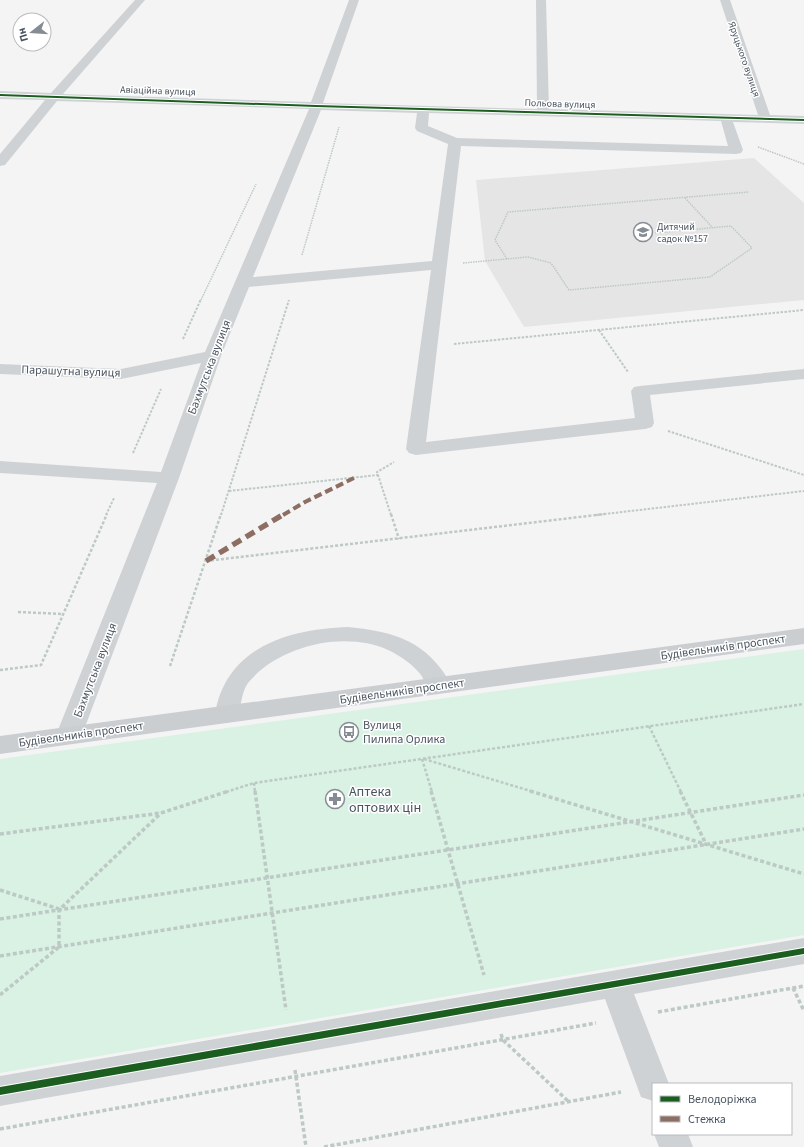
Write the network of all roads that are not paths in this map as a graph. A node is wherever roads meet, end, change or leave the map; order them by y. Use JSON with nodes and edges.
{"nodes":[{"id":1,"x":140,"y":0,"type":"edge"},
{"id":2,"x":354,"y":0,"type":"edge"},
{"id":3,"x":541,"y":0,"type":"edge"},
{"id":4,"x":725,"y":0,"type":"edge"},
{"id":5,"x":0,"y":95,"type":"edge"},
{"id":6,"x":54,"y":97,"type":"junction"},
{"id":7,"x":316,"y":106,"type":"junction"},
{"id":8,"x":424,"y":109,"type":"junction"},
{"id":9,"x":542,"y":113,"type":"junction"},
{"id":10,"x":726,"y":118,"type":"junction"},
{"id":11,"x":765,"y":119,"type":"junction"},
{"id":12,"x":804,"y":120,"type":"edge"},
{"id":13,"x":455,"y":142,"type":"junction"},
{"id":14,"x":0,"y":162,"type":"edge"},
{"id":15,"x":440,"y":265,"type":"junction"},
{"id":16,"x":243,"y":282,"type":"junction"},
{"id":17,"x":212,"y":356,"type":"junction"},
{"id":18,"x":0,"y":369,"type":"edge"},
{"id":19,"x":804,"y":374,"type":"edge"},
{"id":20,"x":0,"y":467,"type":"edge"},
{"id":21,"x":169,"y":478,"type":"junction"},
{"id":22,"x":804,"y":636,"type":"edge"},
{"id":23,"x":440,"y":685,"type":"junction"},
{"id":24,"x":227,"y":714,"type":"junction"},
{"id":25,"x":69,"y":735,"type":"junction"},
{"id":26,"x":0,"y":745,"type":"edge"},
{"id":27,"x":804,"y":951,"type":"edge"},
{"id":28,"x":614,"y":984,"type":"junction"},
{"id":29,"x":652,"y":1083,"type":"edge"},
{"id":30,"x":0,"y":1091,"type":"edge"},
{"id":31,"x":671,"y":1135,"type":"edge"},
{"id":32,"x":676,"y":1147,"type":"edge"}],
"edges":[{"from":1,"to":6,"type":"street"},
{"from":2,"to":7,"type":"street","name":"Бахмутська вулиця"},
{"from":3,"to":9,"type":"street"},
{"from":4,"to":11,"type":"street","name":"Яруцького вулиця"},
{"from":5,"to":6,"type":"street","name":"Авіаційна вулиця"},
{"from":6,"to":7,"type":"street","name":"Авіаційна вулиця"},
{"from":6,"to":14,"type":"street"},
{"from":7,"to":8,"type":"street","name":"Польова вулиця"},
{"from":7,"to":16,"type":"street","name":"Бахмутська вулиця"},
{"from":8,"to":9,"type":"street","name":"Польова вулиця"},
{"from":8,"to":13,"type":"street"},
{"from":9,"to":10,"type":"street","name":"Польова вулиця"},
{"from":10,"to":11,"type":"street","name":"Польова вулиця"},
{"from":10,"to":13,"type":"street"},
{"from":11,"to":12,"type":"street","name":"Польова вулиця"},
{"from":13,"to":15,"type":"street"},
{"from":15,"to":16,"type":"street"},
{"from":15,"to":19,"type":"street"},
{"from":16,"to":17,"type":"street","name":"Бахмутська вулиця"},
{"from":17,"to":18,"type":"street","name":"Парашутна вулиця"},
{"from":17,"to":21,"type":"street","name":"Бахмутська вулиця"},
{"from":20,"to":21,"type":"street"},
{"from":21,"to":25,"type":"street","name":"Бахмутська вулиця"},
{"from":22,"to":23,"type":"main road","name":"Будівельників проспект"},
{"from":23,"to":24,"type":"main road","name":"Будівельників проспект"},
{"from":23,"to":24,"type":"street"},
{"from":24,"to":25,"type":"main road","name":"Будівельників проспект"},
{"from":25,"to":26,"type":"main road","name":"Будівельників проспект"},
{"from":27,"to":28,"type":"street"},
{"from":28,"to":29,"type":"street"},
{"from":28,"to":30,"type":"street"},
{"from":31,"to":32,"type":"street"}]}
